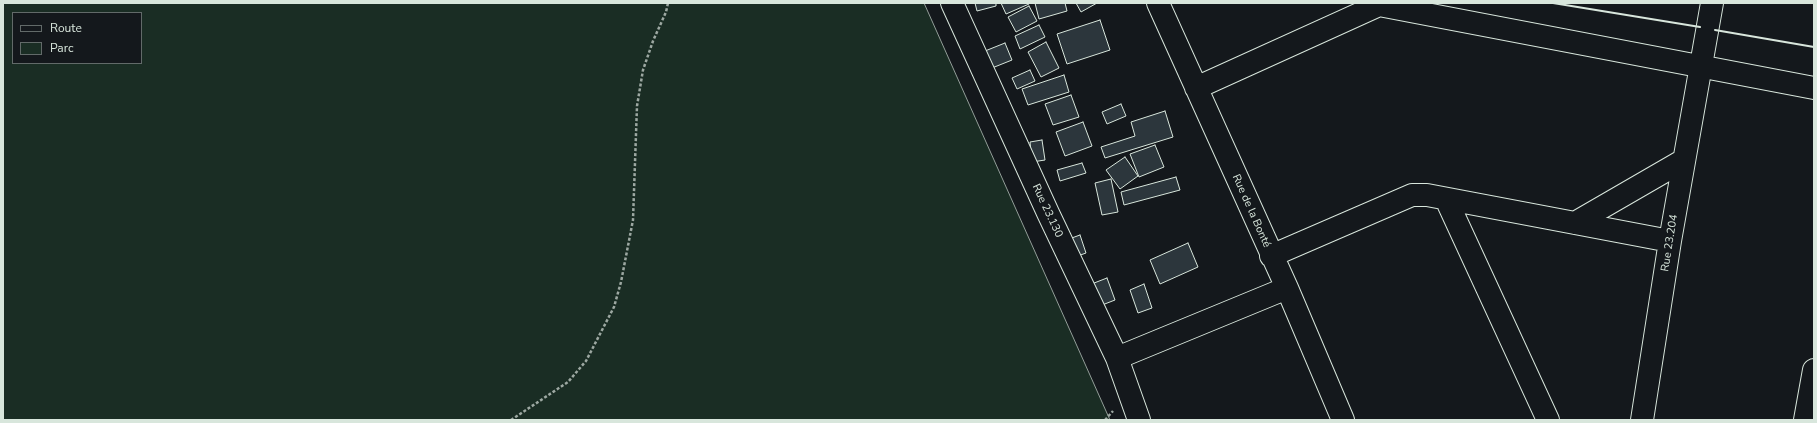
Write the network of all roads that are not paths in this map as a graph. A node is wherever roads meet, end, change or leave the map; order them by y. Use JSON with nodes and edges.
{"nodes":[{"id":1,"x":952,"y":3,"type":"edge"},
{"id":2,"x":1158,"y":3,"type":"edge"},
{"id":3,"x":1712,"y":3,"type":"edge"},
{"id":4,"x":1379,"y":4,"type":"edge"},
{"id":5,"x":1702,"y":67,"type":"junction"},
{"id":6,"x":1196,"y":88,"type":"junction"},
{"id":7,"x":1814,"y":88,"type":"edge"},
{"id":8,"x":1684,"y":160,"type":"junction"},
{"id":9,"x":1446,"y":199,"type":"junction"},
{"id":10,"x":1575,"y":223,"type":"junction"},
{"id":11,"x":1670,"y":241,"type":"junction"},
{"id":12,"x":1272,"y":256,"type":"junction"},
{"id":13,"x":1287,"y":288,"type":"junction"},
{"id":14,"x":1117,"y":358,"type":"junction"},
{"id":15,"x":1814,"y":370,"type":"edge"},
{"id":16,"x":1139,"y":420,"type":"edge"},
{"id":17,"x":1343,"y":420,"type":"edge"},
{"id":18,"x":1548,"y":420,"type":"edge"},
{"id":19,"x":1642,"y":420,"type":"edge"},
{"id":20,"x":1805,"y":420,"type":"edge"}],
"edges":[{"from":1,"to":14,"type":"street","name":"Rue 23.130"},
{"from":2,"to":6,"type":"street","name":"Rue de la Bonté"},
{"from":3,"to":5,"type":"street","name":"Rue 23.204"},
{"from":4,"to":5,"type":"street"},
{"from":4,"to":6,"type":"street"},
{"from":5,"to":7,"type":"street"},
{"from":5,"to":8,"type":"street","name":"Rue 23.204"},
{"from":6,"to":12,"type":"street","name":"Rue de la Bonté"},
{"from":8,"to":10,"type":"street"},
{"from":8,"to":11,"type":"street","name":"Rue 23.204"},
{"from":9,"to":10,"type":"street"},
{"from":9,"to":12,"type":"street"},
{"from":9,"to":18,"type":"street"},
{"from":10,"to":11,"type":"street"},
{"from":11,"to":19,"type":"street","name":"Rue 23.204"},
{"from":12,"to":13,"type":"street","name":"Rue de la Bonté"},
{"from":13,"to":14,"type":"street"},
{"from":13,"to":17,"type":"street","name":"Rue de la Bonté"},
{"from":14,"to":16,"type":"street","name":"Rue 23.130"},
{"from":15,"to":20,"type":"street"}]}
